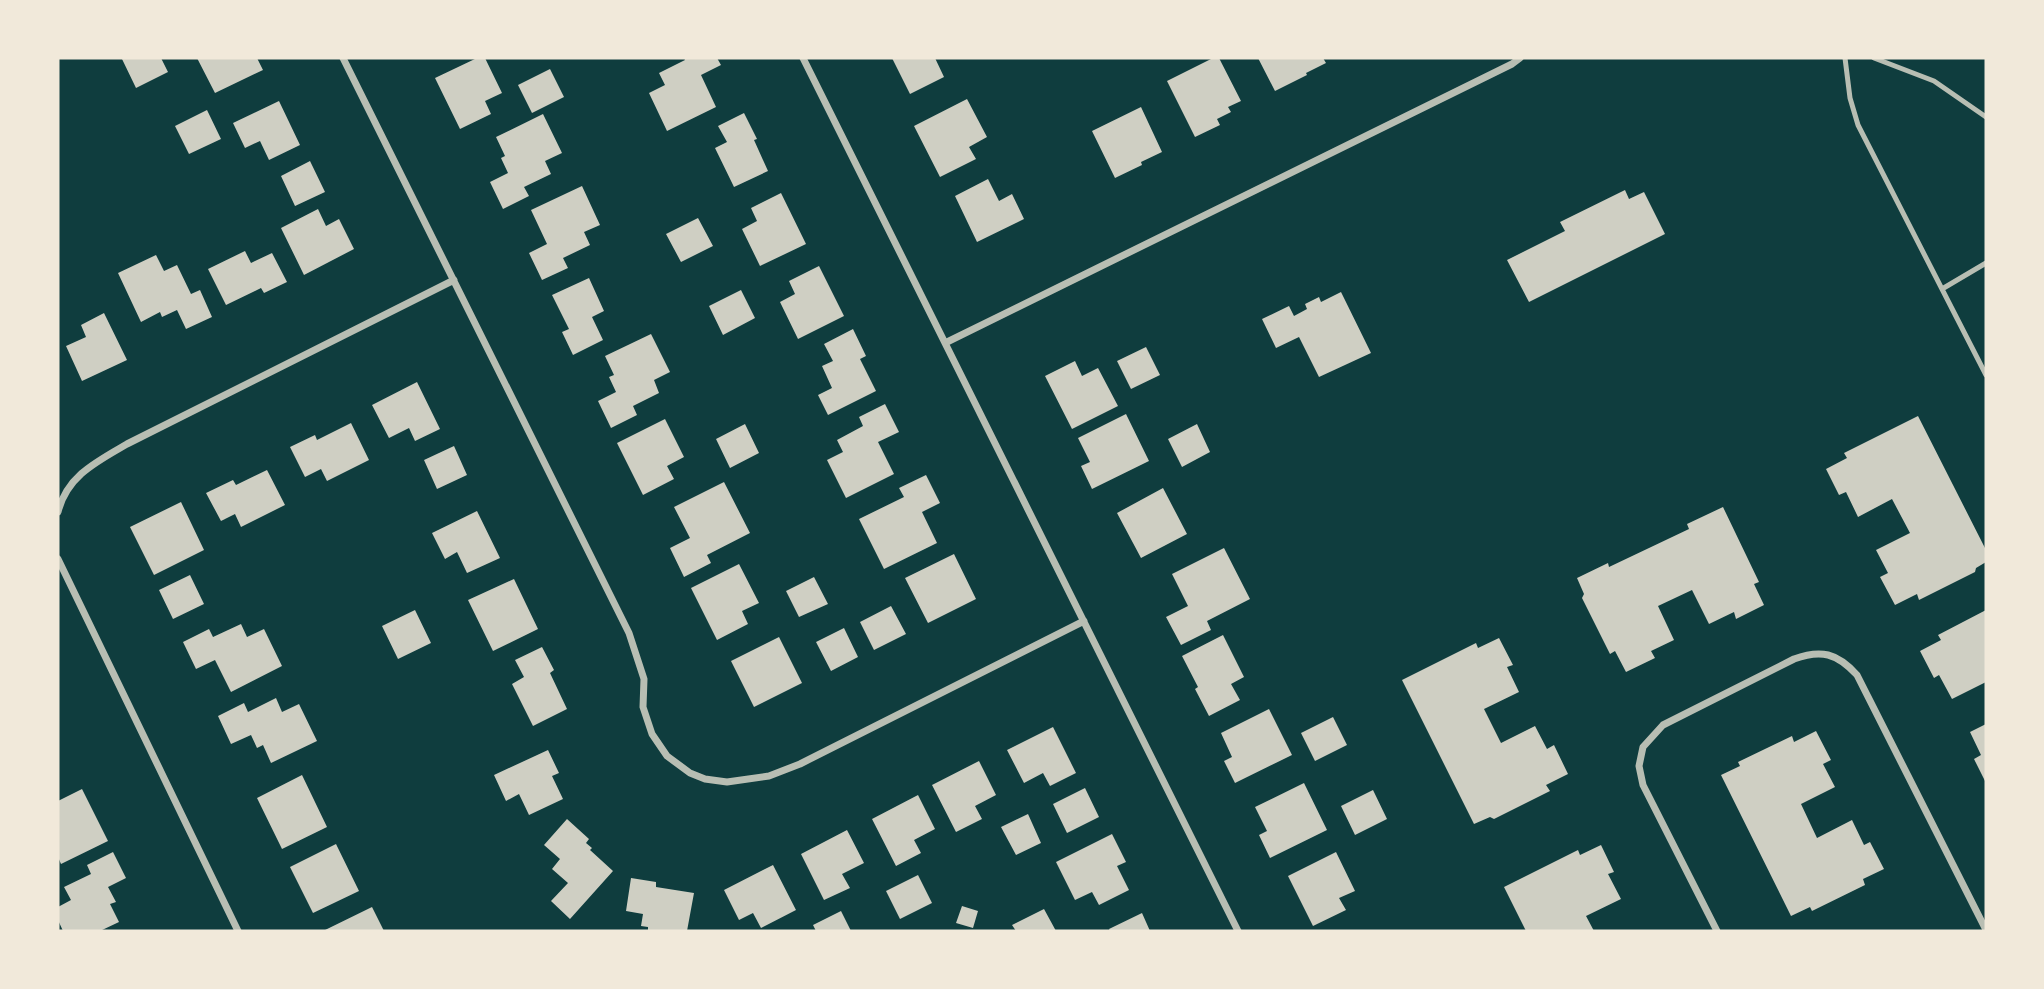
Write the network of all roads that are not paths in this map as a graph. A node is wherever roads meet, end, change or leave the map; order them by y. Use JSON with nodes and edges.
{"nodes":[{"id":1,"x":343,"y":58,"type":"edge"},
{"id":2,"x":803,"y":58,"type":"edge"},
{"id":3,"x":1520,"y":58,"type":"edge"},
{"id":4,"x":1845,"y":58,"type":"edge"},
{"id":5,"x":1874,"y":58,"type":"edge"},
{"id":6,"x":1986,"y":117,"type":"edge"},
{"id":7,"x":1986,"y":263,"type":"edge"},
{"id":8,"x":454,"y":280,"type":"junction"},
{"id":9,"x":1942,"y":289,"type":"junction"},
{"id":10,"x":945,"y":342,"type":"junction"},
{"id":11,"x":1986,"y":375,"type":"edge"},
{"id":12,"x":58,"y":513,"type":"edge"},
{"id":13,"x":58,"y":559,"type":"edge"},
{"id":14,"x":1084,"y":621,"type":"junction"},
{"id":15,"x":1986,"y":930,"type":"edge"},
{"id":16,"x":238,"y":931,"type":"edge"},
{"id":17,"x":1238,"y":931,"type":"edge"},
{"id":18,"x":1717,"y":931,"type":"edge"}],
"edges":[{"from":1,"to":8,"type":"street"},
{"from":2,"to":10,"type":"street"},
{"from":3,"to":10,"type":"street"},
{"from":4,"to":9,"type":"lane"},
{"from":5,"to":6,"type":"lane"},
{"from":7,"to":9,"type":"lane"},
{"from":8,"to":12,"type":"street"},
{"from":8,"to":14,"type":"street"},
{"from":9,"to":11,"type":"lane"},
{"from":10,"to":14,"type":"street"},
{"from":13,"to":16,"type":"street"},
{"from":14,"to":17,"type":"street"},
{"from":15,"to":18,"type":"street"}]}
